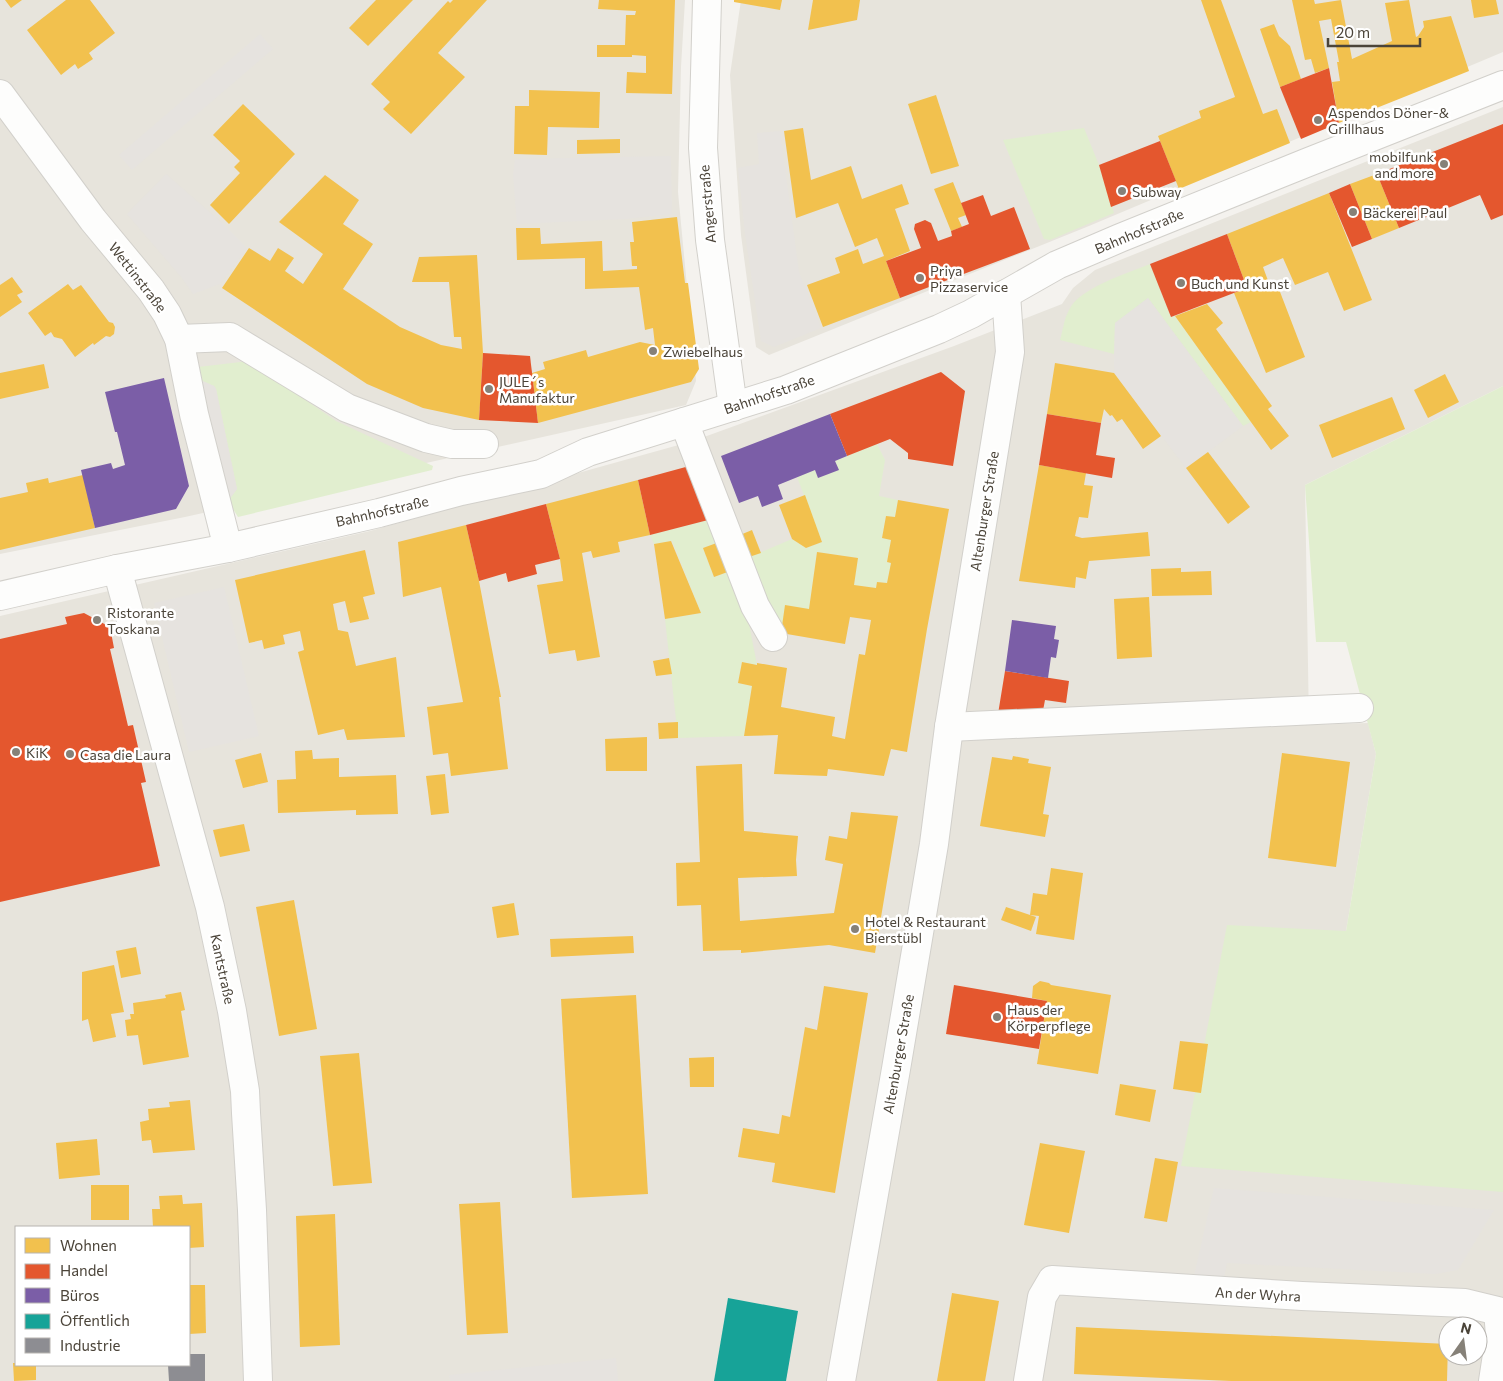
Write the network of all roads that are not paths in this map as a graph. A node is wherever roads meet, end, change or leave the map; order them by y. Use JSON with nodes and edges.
{"nodes":[{"id":1,"x":707,"y":0,"type":"edge"},
{"id":2,"x":1503,"y":85,"type":"edge"},
{"id":3,"x":0,"y":94,"type":"edge"},
{"id":4,"x":1006,"y":294,"type":"junction"},
{"id":5,"x":179,"y":339,"type":"junction"},
{"id":6,"x":733,"y":407,"type":"junction"},
{"id":7,"x":684,"y":422,"type":"junction"},
{"id":8,"x":484,"y":444,"type":"dead end"},
{"id":9,"x":228,"y":548,"type":"junction"},
{"id":10,"x":117,"y":569,"type":"junction"},
{"id":11,"x":0,"y":596,"type":"edge"},
{"id":12,"x":772,"y":637,"type":"dead end"},
{"id":13,"x":1359,"y":708,"type":"dead end"},
{"id":14,"x":949,"y":726,"type":"junction"},
{"id":15,"x":258,"y":1381,"type":"edge"},
{"id":16,"x":841,"y":1381,"type":"edge"},
{"id":17,"x":1028,"y":1381,"type":"edge"},
{"id":18,"x":1493,"y":1381,"type":"edge"}],
"edges":[{"from":1,"to":6,"type":"street","name":"Angerstraße"},
{"from":2,"to":4,"type":"street","name":"Bahnhofstraße"},
{"from":3,"to":5,"type":"street","name":"Wettinstraße"},
{"from":4,"to":6,"type":"street","name":"Bahnhofstraße"},
{"from":4,"to":14,"type":"street","name":"Altenburger Straße"},
{"from":5,"to":8,"type":"street"},
{"from":5,"to":9,"type":"street","name":"Wettinstraße"},
{"from":6,"to":7,"type":"street","name":"Bahnhofstraße"},
{"from":7,"to":9,"type":"street","name":"Bahnhofstraße"},
{"from":7,"to":12,"type":"street"},
{"from":9,"to":10,"type":"street","name":"Bahnhofstraße"},
{"from":10,"to":11,"type":"street","name":"Bahnhofstraße"},
{"from":10,"to":15,"type":"street","name":"Kantstraße"},
{"from":13,"to":14,"type":"street"},
{"from":14,"to":16,"type":"street","name":"Altenburger Straße"},
{"from":17,"to":18,"type":"street","name":"An der Wyhra"}]}
